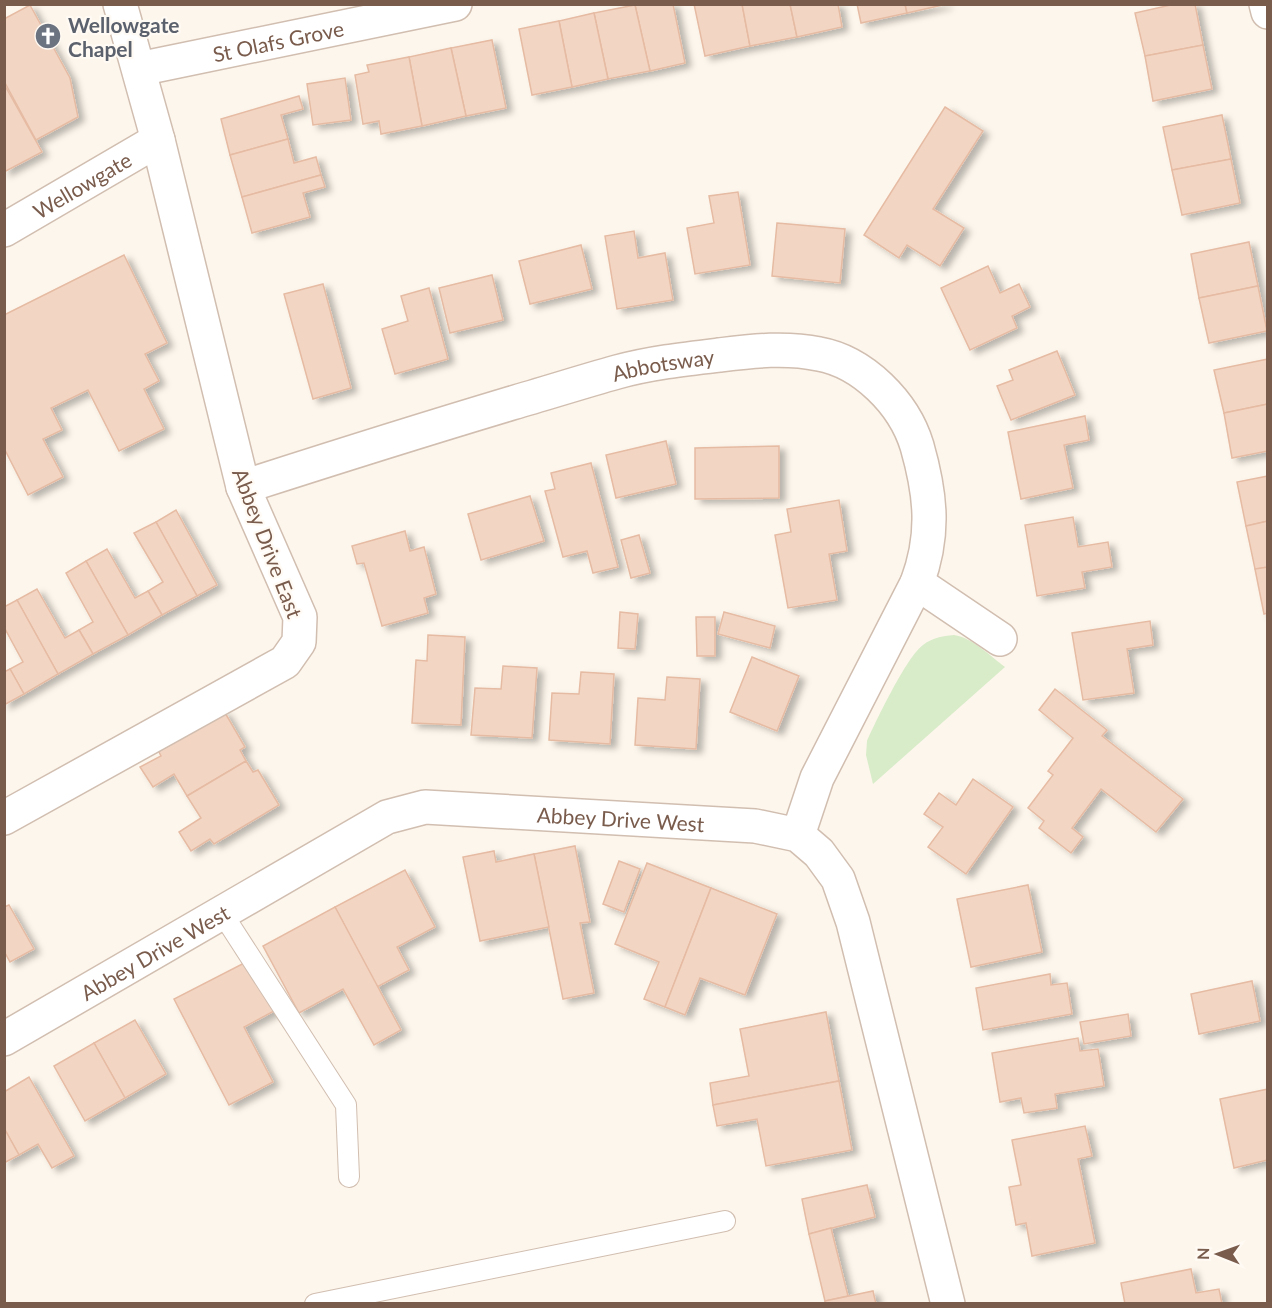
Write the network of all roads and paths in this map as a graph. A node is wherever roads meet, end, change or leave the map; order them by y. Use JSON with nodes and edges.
{"nodes":[{"id":1,"x":120,"y":4,"type":"edge"},
{"id":2,"x":455,"y":4,"type":"edge"},
{"id":3,"x":1266,"y":4,"type":"edge"},
{"id":4,"x":1268,"y":12,"type":"edge"},
{"id":5,"x":139,"y":69,"type":"junction"},
{"id":6,"x":159,"y":141,"type":"junction"},
{"id":7,"x":4,"y":230,"type":"edge"},
{"id":8,"x":243,"y":487,"type":"junction"},
{"id":9,"x":917,"y":584,"type":"junction"},
{"id":10,"x":1000,"y":639,"type":"dead end"},
{"id":11,"x":4,"y":818,"type":"edge"},
{"id":12,"x":798,"y":835,"type":"junction"},
{"id":13,"x":222,"y":913,"type":"junction"},
{"id":14,"x":4,"y":1039,"type":"edge"},
{"id":15,"x":349,"y":1177,"type":"dead end"},
{"id":16,"x":725,"y":1221,"type":"dead end"},
{"id":17,"x":315,"y":1304,"type":"edge"},
{"id":18,"x":948,"y":1304,"type":"edge"}],
"edges":[{"from":1,"to":5,"type":"street","name":"Abbey Drive East"},
{"from":2,"to":5,"type":"street","name":"St Olafs Grove"},
{"from":3,"to":4,"type":"street"},
{"from":5,"to":6,"type":"street","name":"Abbey Drive East"},
{"from":6,"to":7,"type":"street","name":"Wellowgate"},
{"from":6,"to":8,"type":"street","name":"Abbey Drive East"},
{"from":8,"to":9,"type":"street","name":"Abbotsway"},
{"from":8,"to":11,"type":"street","name":"Abbey Drive East"},
{"from":9,"to":10,"type":"street"},
{"from":9,"to":12,"type":"street","name":"Abbotsway"},
{"from":12,"to":13,"type":"street","name":"Abbey Drive West"},
{"from":12,"to":18,"type":"street","name":"Abbey Drive West"},
{"from":13,"to":14,"type":"street","name":"Abbey Drive West"},
{"from":13,"to":15,"type":"lane"},
{"from":16,"to":17,"type":"lane"}]}
